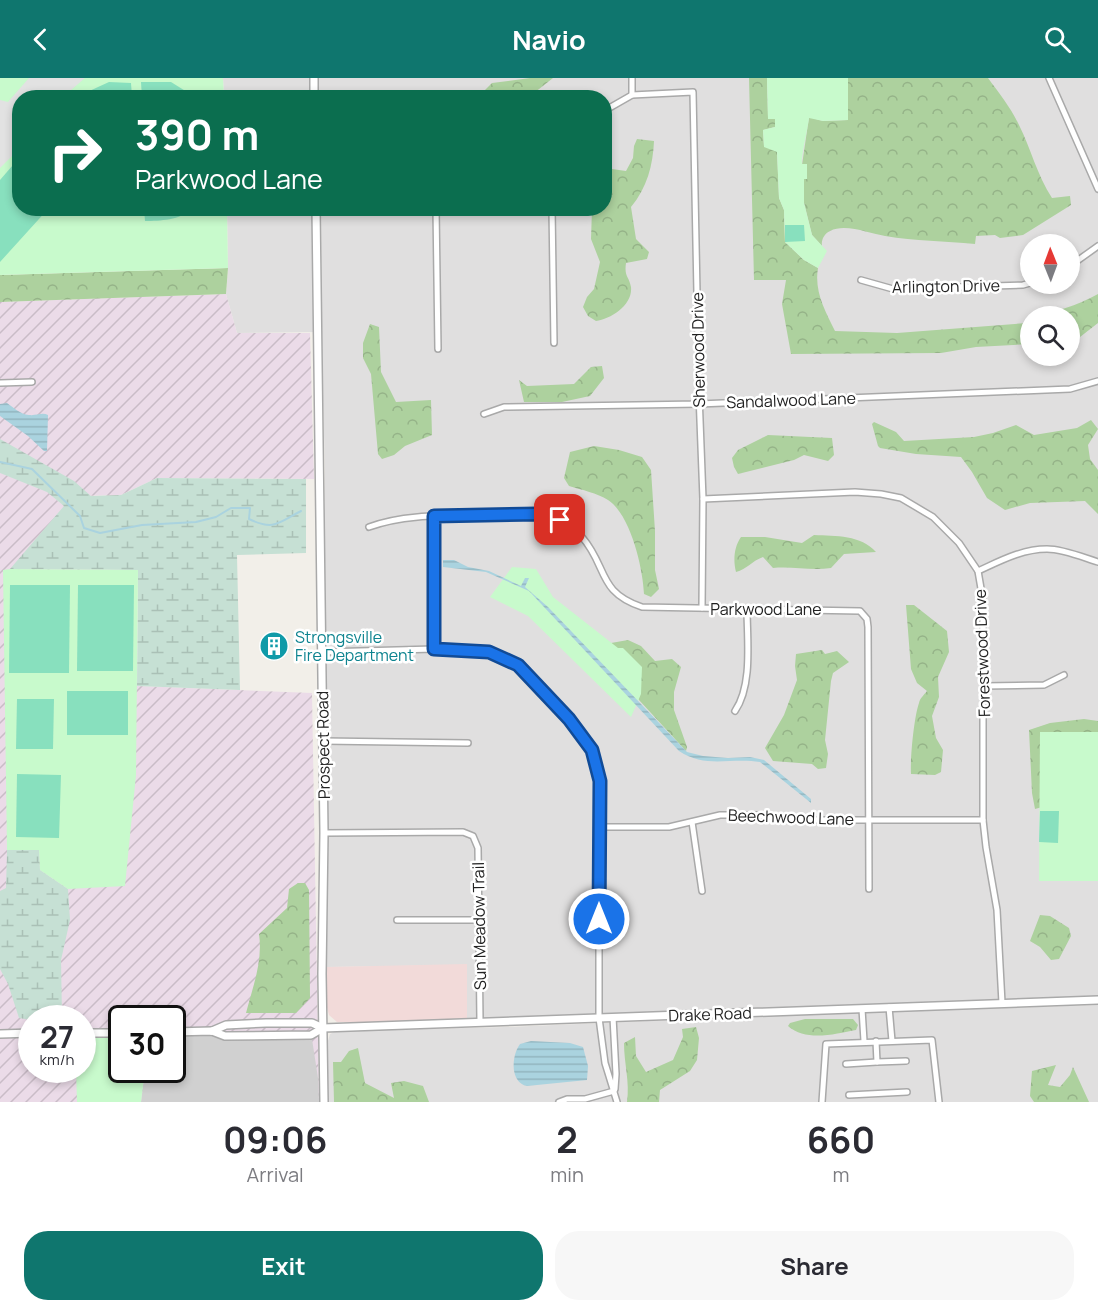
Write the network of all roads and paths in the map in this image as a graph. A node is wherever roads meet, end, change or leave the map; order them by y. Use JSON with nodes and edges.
{"nodes":[{"id":1,"x":632,"y":78,"type":"edge"},
{"id":2,"x":1049,"y":78,"type":"edge"},
{"id":3,"x":632,"y":95,"type":"junction"},
{"id":4,"x":612,"y":106,"type":"edge"},
{"id":5,"x":1098,"y":189,"type":"edge"},
{"id":6,"x":316,"y":216,"type":"edge"},
{"id":7,"x":436,"y":216,"type":"edge"},
{"id":8,"x":552,"y":216,"type":"edge"},
{"id":9,"x":1098,"y":246,"type":"edge"},
{"id":10,"x":1080,"y":259,"type":"edge"},
{"id":11,"x":861,"y":280,"type":"dead end"},
{"id":12,"x":1020,"y":285,"type":"edge"},
{"id":13,"x":554,"y":343,"type":"dead end"},
{"id":14,"x":438,"y":349,"type":"dead end"},
{"id":15,"x":1098,"y":381,"type":"edge"},
{"id":16,"x":32,"y":382,"type":"dead end"},
{"id":17,"x":0,"y":383,"type":"edge"},
{"id":18,"x":699,"y":404,"type":"junction"},
{"id":19,"x":484,"y":414,"type":"dead end"},
{"id":20,"x":703,"y":500,"type":"junction"},
{"id":21,"x":434,"y":516,"type":"junction"},
{"id":22,"x":369,"y":527,"type":"dead end"},
{"id":23,"x":1098,"y":562,"type":"edge"},
{"id":24,"x":978,"y":571,"type":"junction"},
{"id":25,"x":702,"y":608,"type":"junction"},
{"id":26,"x":747,"y":608,"type":"junction"},
{"id":27,"x":434,"y":649,"type":"junction"},
{"id":28,"x":322,"y":652,"type":"junction"},
{"id":29,"x":1064,"y":675,"type":"dead end"},
{"id":30,"x":984,"y":686,"type":"junction"},
{"id":31,"x":735,"y":711,"type":"dead end"},
{"id":32,"x":323,"y":741,"type":"junction"},
{"id":33,"x":468,"y":743,"type":"dead end"},
{"id":34,"x":869,"y":820,"type":"junction"},
{"id":35,"x":983,"y":820,"type":"junction"},
{"id":36,"x":692,"y":822,"type":"junction"},
{"id":37,"x":599,"y":827,"type":"junction"},
{"id":38,"x":324,"y":832,"type":"junction"},
{"id":39,"x":869,"y":889,"type":"dead end"},
{"id":40,"x":702,"y":891,"type":"dead end"},
{"id":41,"x":398,"y":920,"type":"dead end"},
{"id":42,"x":478,"y":920,"type":"junction"},
{"id":43,"x":1098,"y":1000,"type":"edge"},
{"id":44,"x":1002,"y":1003,"type":"junction"},
{"id":45,"x":889,"y":1007,"type":"junction"},
{"id":46,"x":862,"y":1009,"type":"junction"},
{"id":47,"x":613,"y":1017,"type":"junction"},
{"id":48,"x":599,"y":1018,"type":"junction"},
{"id":49,"x":480,"y":1022,"type":"junction"},
{"id":50,"x":323,"y":1028,"type":"junction"},
{"id":51,"x":212,"y":1031,"type":"junction"},
{"id":52,"x":186,"y":1032,"type":"edge"},
{"id":53,"x":18,"y":1033,"type":"edge"},
{"id":54,"x":0,"y":1034,"type":"edge"},
{"id":55,"x":864,"y":1041,"type":"junction"},
{"id":56,"x":876,"y":1041,"type":"junction"},
{"id":57,"x":891,"y":1041,"type":"junction"},
{"id":58,"x":877,"y":1062,"type":"junction"},
{"id":59,"x":906,"y":1062,"type":"dead end"},
{"id":60,"x":846,"y":1064,"type":"dead end"},
{"id":61,"x":614,"y":1091,"type":"junction"},
{"id":62,"x":907,"y":1092,"type":"dead end"},
{"id":63,"x":878,"y":1094,"type":"junction"},
{"id":64,"x":849,"y":1095,"type":"dead end"},
{"id":65,"x":324,"y":1102,"type":"edge"},
{"id":66,"x":559,"y":1102,"type":"edge"},
{"id":67,"x":617,"y":1102,"type":"edge"},
{"id":68,"x":822,"y":1102,"type":"edge"},
{"id":69,"x":878,"y":1102,"type":"edge"},
{"id":70,"x":939,"y":1102,"type":"edge"}],
"edges":[{"from":1,"to":3,"type":"street"},
{"from":2,"to":5,"type":"street"},
{"from":3,"to":4,"type":"street"},
{"from":3,"to":18,"type":"street","name":"Sherwood Drive"},
{"from":6,"to":28,"type":"street","name":"Prospect Road"},
{"from":7,"to":14,"type":"street"},
{"from":8,"to":13,"type":"street"},
{"from":9,"to":10,"type":"street"},
{"from":11,"to":12,"type":"street","name":"Arlington Drive"},
{"from":15,"to":18,"type":"street","name":"Sandalwood Lane"},
{"from":16,"to":17,"type":"street"},
{"from":18,"to":19,"type":"street","name":"Sandalwood Lane"},
{"from":18,"to":20,"type":"street","name":"Sherwood Drive"},
{"from":20,"to":24,"type":"street","name":"Forestwood Drive"},
{"from":20,"to":25,"type":"street","name":"Sherwood Drive"},
{"from":21,"to":22,"type":"street","name":"Parkwood Lane"},
{"from":21,"to":25,"type":"street","name":"Parkwood Lane"},
{"from":21,"to":27,"type":"street"},
{"from":23,"to":24,"type":"street"},
{"from":24,"to":30,"type":"street","name":"Forestwood Drive"},
{"from":25,"to":26,"type":"street","name":"Parkwood Lane"},
{"from":26,"to":31,"type":"street"},
{"from":26,"to":34,"type":"street","name":"Parkwood Lane"},
{"from":27,"to":28,"type":"street"},
{"from":27,"to":37,"type":"street"},
{"from":28,"to":32,"type":"street","name":"Prospect Road"},
{"from":29,"to":30,"type":"street"},
{"from":30,"to":35,"type":"street","name":"Forestwood Drive"},
{"from":32,"to":33,"type":"street"},
{"from":32,"to":38,"type":"street","name":"Prospect Road"},
{"from":34,"to":35,"type":"street","name":"Beechwood Lane"},
{"from":34,"to":36,"type":"street","name":"Beechwood Lane"},
{"from":34,"to":39,"type":"street","name":"Parkwood Lane"},
{"from":35,"to":44,"type":"street","name":"Forestwood Drive"},
{"from":36,"to":37,"type":"street","name":"Beechwood Lane"},
{"from":36,"to":40,"type":"street"},
{"from":37,"to":48,"type":"street"},
{"from":38,"to":42,"type":"street","name":"Sun Meadow Trail"},
{"from":38,"to":50,"type":"street","name":"Prospect Road"},
{"from":41,"to":42,"type":"street"},
{"from":42,"to":49,"type":"street","name":"Sun Meadow Trail"},
{"from":43,"to":44,"type":"street","name":"Drake Road"},
{"from":44,"to":45,"type":"street","name":"Drake Road"},
{"from":45,"to":46,"type":"street","name":"Drake Road"},
{"from":45,"to":57,"type":"street"},
{"from":46,"to":47,"type":"street","name":"Drake Road"},
{"from":46,"to":55,"type":"street"},
{"from":47,"to":48,"type":"street","name":"Drake Road"},
{"from":47,"to":61,"type":"street"},
{"from":48,"to":49,"type":"street","name":"Drake Road"},
{"from":48,"to":61,"type":"street"},
{"from":49,"to":50,"type":"street","name":"Drake Road"},
{"from":50,"to":51,"type":"street","name":"Drake Road"},
{"from":50,"to":51,"type":"street","name":"Drake Road"},
{"from":50,"to":65,"type":"street","name":"Prospect Road"},
{"from":51,"to":52,"type":"street","name":"Drake Road"},
{"from":53,"to":54,"type":"street"},
{"from":55,"to":56,"type":"street"},
{"from":55,"to":68,"type":"street"},
{"from":56,"to":57,"type":"street"},
{"from":56,"to":58,"type":"street"},
{"from":57,"to":70,"type":"street"},
{"from":58,"to":59,"type":"street"},
{"from":58,"to":60,"type":"street"},
{"from":61,"to":66,"type":"street"},
{"from":61,"to":67,"type":"street"},
{"from":62,"to":63,"type":"street"},
{"from":63,"to":64,"type":"street"},
{"from":63,"to":69,"type":"street"}]}
